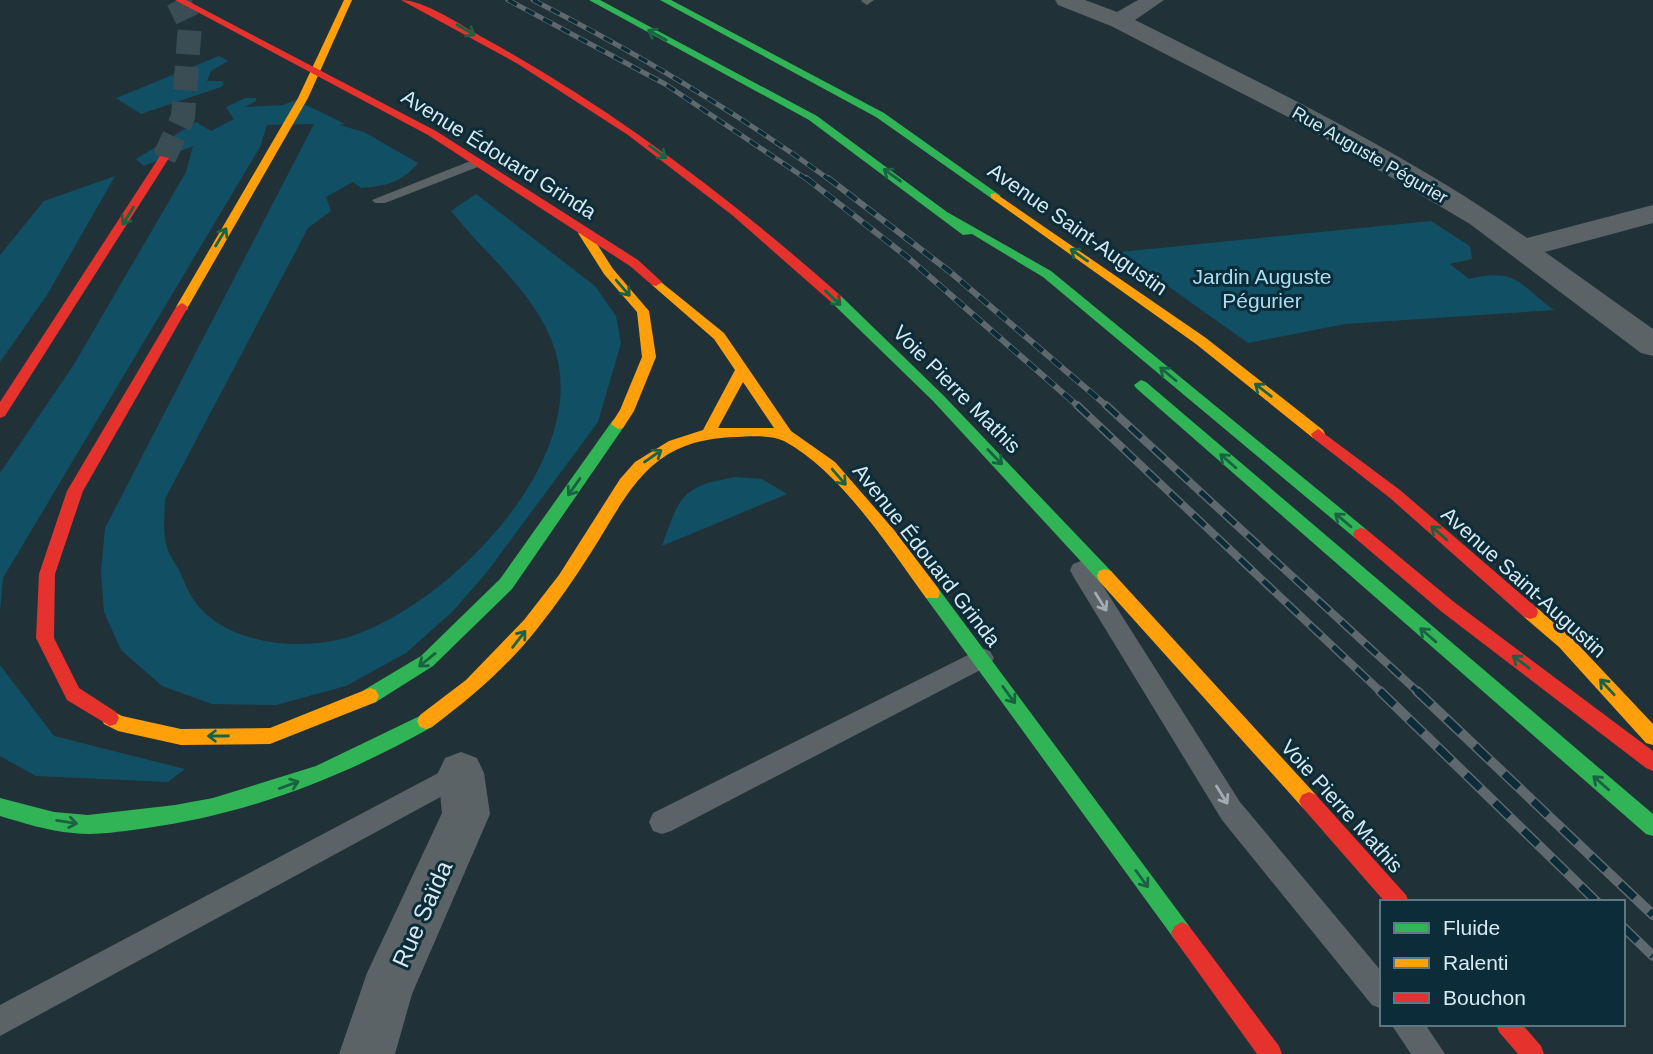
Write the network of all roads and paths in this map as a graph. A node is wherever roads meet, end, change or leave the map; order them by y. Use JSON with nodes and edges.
{"nodes":[{"id":1,"x":179,"y":0,"type":"edge"},
{"id":2,"x":348,"y":0,"type":"edge"},
{"id":3,"x":405,"y":0,"type":"edge"},
{"id":4,"x":593,"y":0,"type":"edge"},
{"id":5,"x":664,"y":0,"type":"edge"},
{"id":6,"x":1066,"y":0,"type":"edge"},
{"id":7,"x":1153,"y":0,"type":"edge"},
{"id":8,"x":1119,"y":21,"type":"junction"},
{"id":9,"x":164,"y":158,"type":"tunnel mouth"},
{"id":10,"x":478,"y":162,"type":"junction"},
{"id":11,"x":380,"y":200,"type":"dead end"},
{"id":12,"x":1653,"y":214,"type":"edge"},
{"id":13,"x":948,"y":215,"type":"junction"},
{"id":14,"x":584,"y":233,"type":"junction"},
{"id":15,"x":1525,"y":248,"type":"junction"},
{"id":16,"x":1020,"y":279,"type":"dead end"},
{"id":17,"x":1653,"y":345,"type":"edge"},
{"id":18,"x":742,"y":370,"type":"junction"},
{"id":19,"x":1124,"y":370,"type":"dead end"},
{"id":20,"x":0,"y":414,"type":"edge"},
{"id":21,"x":710,"y":430,"type":"junction"},
{"id":22,"x":786,"y":435,"type":"junction"},
{"id":23,"x":1039,"y":502,"type":"junction"},
{"id":24,"x":982,"y":658,"type":"junction"},
{"id":25,"x":1653,"y":737,"type":"edge"},
{"id":26,"x":1653,"y":762,"type":"edge"},
{"id":27,"x":461,"y":773,"type":"joint"},
{"id":28,"x":0,"y":807,"type":"edge"},
{"id":29,"x":662,"y":822,"type":"dead end"},
{"id":30,"x":1653,"y":827,"type":"edge"},
{"id":31,"x":1397,"y":900,"type":"edge"},
{"id":32,"x":1380,"y":993,"type":"edge"},
{"id":33,"x":0,"y":1021,"type":"edge"},
{"id":34,"x":1408,"y":1026,"type":"edge"},
{"id":35,"x":1509,"y":1026,"type":"edge"},
{"id":36,"x":367,"y":1054,"type":"edge"},
{"id":37,"x":1271,"y":1054,"type":"edge"},
{"id":38,"x":1430,"y":1054,"type":"edge"},
{"id":39,"x":1533,"y":1054,"type":"edge"}],
"edges":[{"from":1,"to":10,"type":"main road","name":"Avenue Édouard Grinda"},
{"from":14,"to":2,"type":"main road","one_way":true},
{"from":3,"to":23,"type":"main road","name":"Voie Pierre Mathis","one_way":true},
{"from":13,"to":4,"type":"main road","one_way":true},
{"from":25,"to":5,"type":"main road","name":"Avenue Saint-Augustin","one_way":true},
{"from":6,"to":8,"type":"street","name":"Rue Auguste Pégurier"},
{"from":7,"to":8,"type":"street"},
{"from":8,"to":15,"type":"street","name":"Rue Auguste Pégurier"},
{"from":9,"to":20,"type":"main road","one_way":true},
{"from":10,"to":11,"type":"lane"},
{"from":10,"to":14,"type":"main road","name":"Avenue Édouard Grinda"},
{"from":12,"to":15,"type":"street"},
{"from":13,"to":16,"type":"main road"},
{"from":26,"to":13,"type":"main road","one_way":true},
{"from":14,"to":18,"type":"main road","name":"Avenue Édouard Grinda"},
{"from":15,"to":17,"type":"street","name":"Rue Auguste Pégurier"},
{"from":18,"to":21,"type":"main road"},
{"from":18,"to":22,"type":"main road","name":"Avenue Édouard Grinda"},
{"from":30,"to":19,"type":"main road","one_way":true},
{"from":21,"to":22,"type":"main road"},
{"from":28,"to":21,"type":"main road","one_way":true},
{"from":22,"to":24,"type":"main road","name":"Avenue Édouard Grinda","one_way":true},
{"from":23,"to":31,"type":"main road","name":"Voie Pierre Mathis"},
{"from":23,"to":32,"type":"lane","one_way":true},
{"from":24,"to":29,"type":"lane"},
{"from":24,"to":37,"type":"main road","name":"Avenue Édouard Grinda","one_way":true},
{"from":27,"to":33,"type":"lane"},
{"from":27,"to":36,"type":"street","name":"Rue Saïda"},
{"from":34,"to":38,"type":"lane"},
{"from":35,"to":39,"type":"main road"}]}
